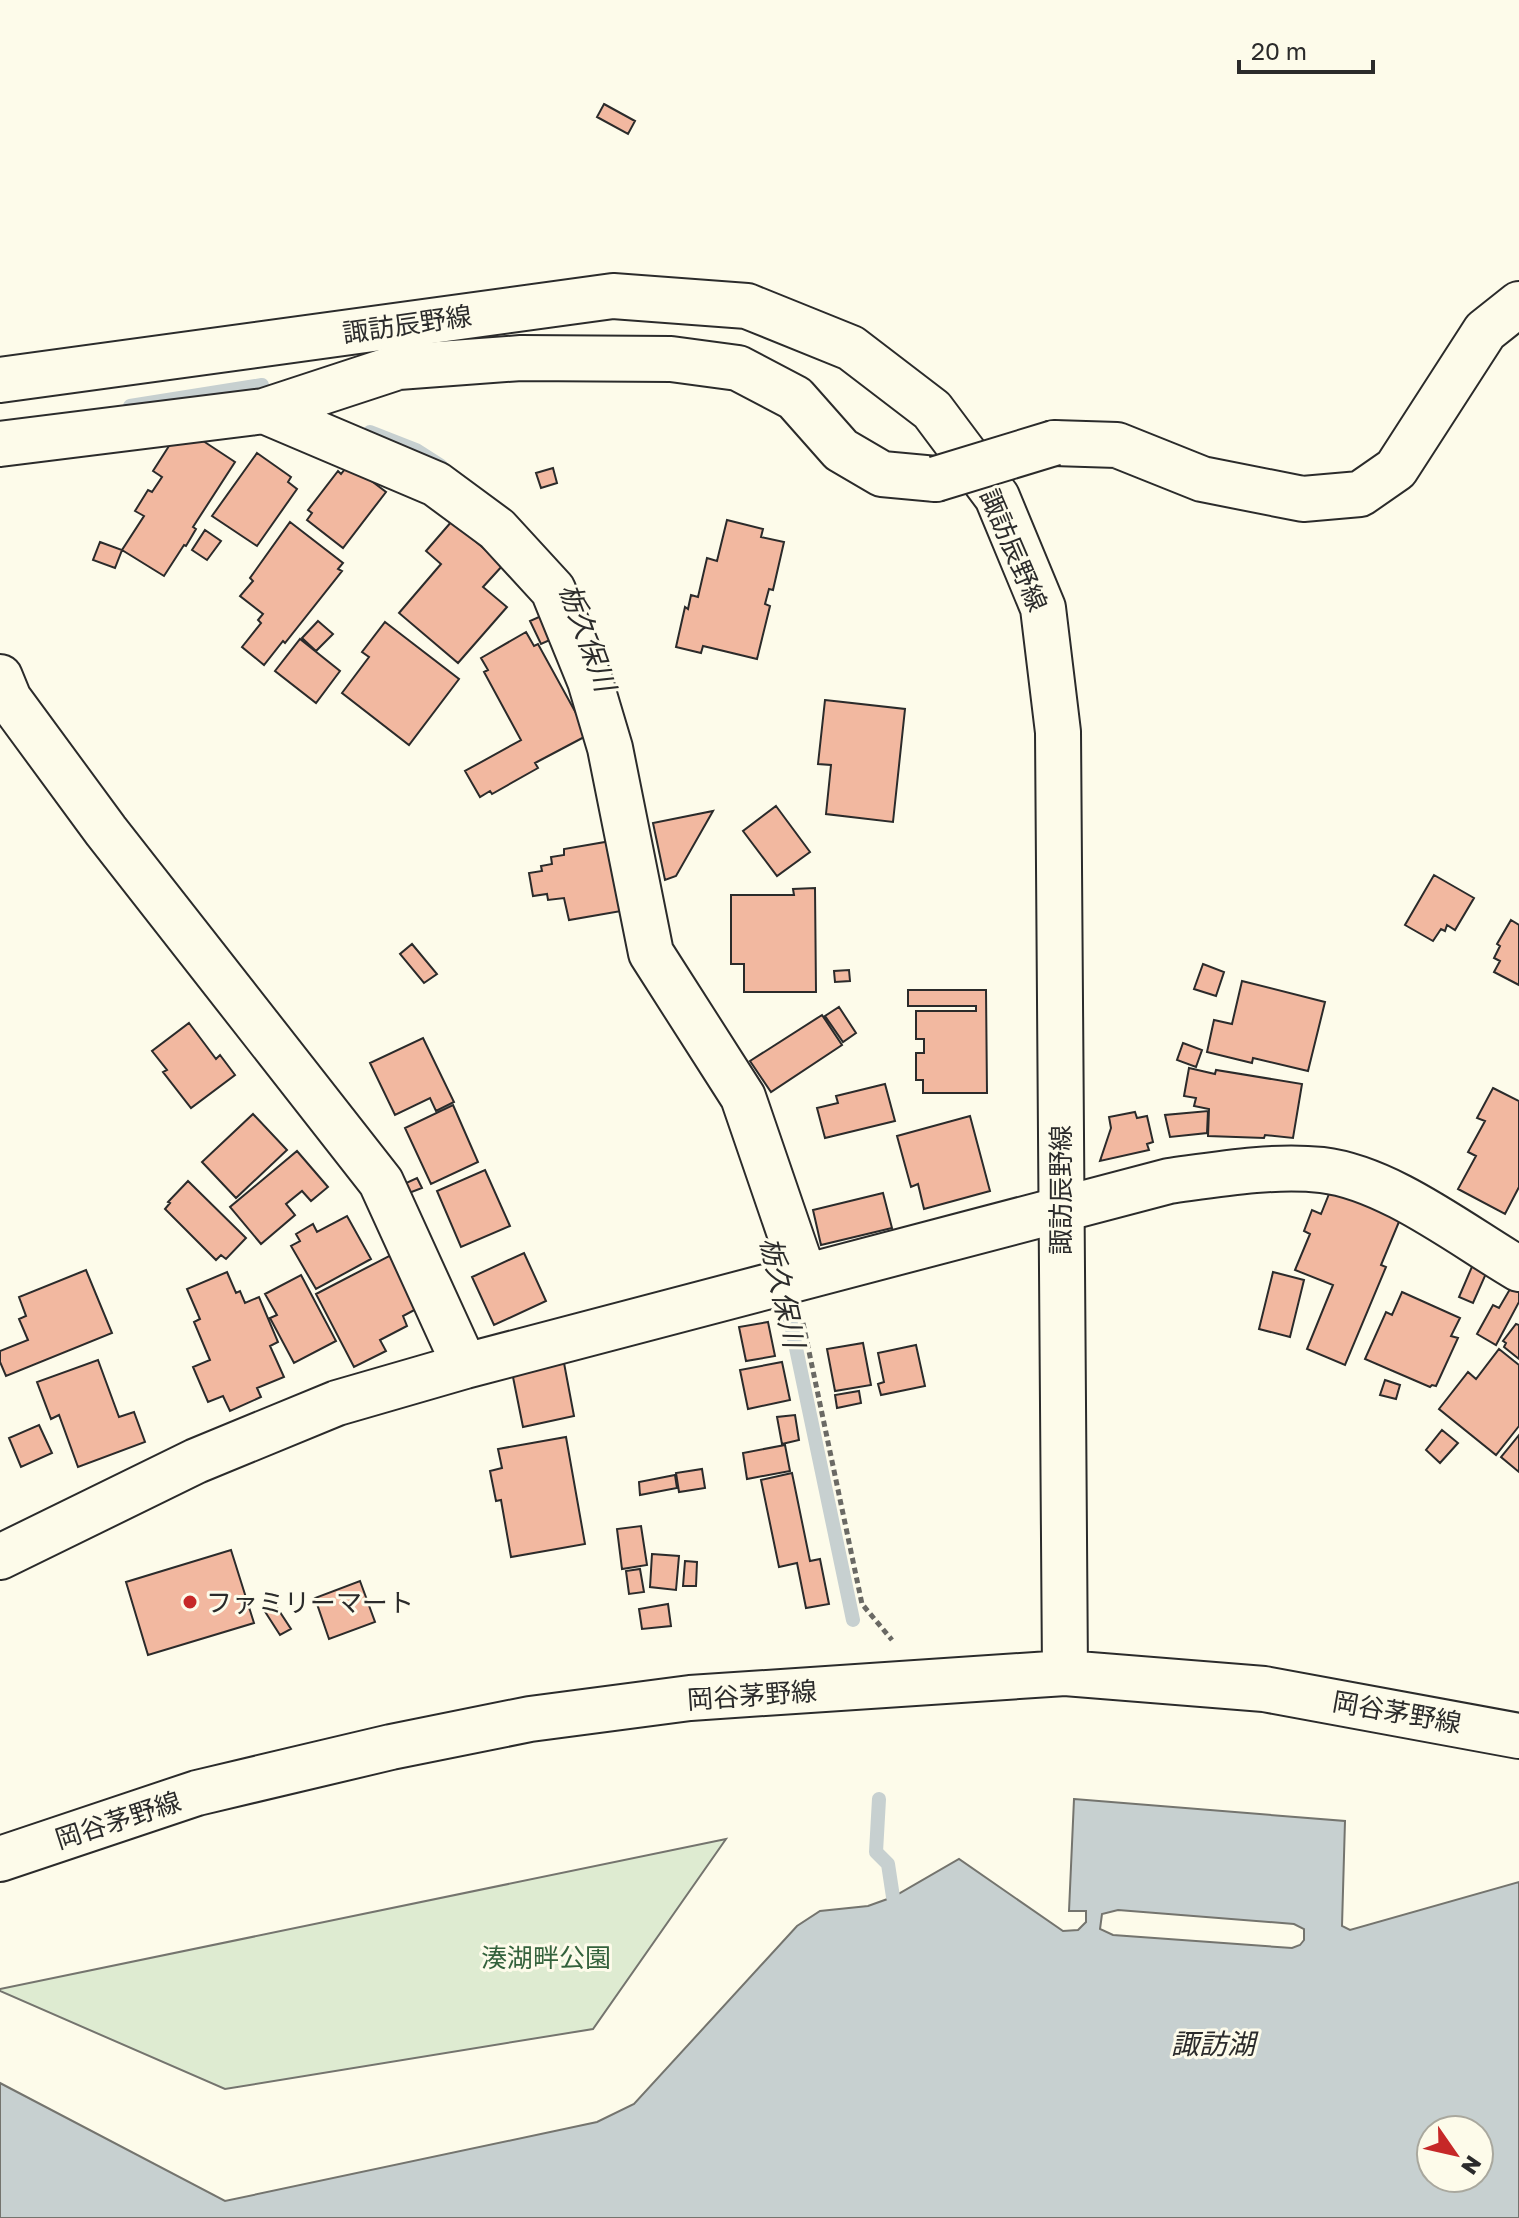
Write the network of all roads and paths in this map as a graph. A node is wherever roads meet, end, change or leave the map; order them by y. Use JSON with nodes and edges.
{"nodes":[{"id":1,"x":1519,"y":304,"type":"edge"},
{"id":2,"x":0,"y":380,"type":"edge"},
{"id":3,"x":264,"y":411,"type":"junction"},
{"id":4,"x":0,"y":444,"type":"edge"},
{"id":5,"x":3,"y":693,"type":"edge"},
{"id":6,"x":1060,"y":1210,"type":"junction"},
{"id":7,"x":1519,"y":1269,"type":"edge"},
{"id":8,"x":790,"y":1279,"type":"junction"},
{"id":9,"x":465,"y":1366,"type":"junction"},
{"id":10,"x":0,"y":1557,"type":"edge"},
{"id":11,"x":1065,"y":1673,"type":"junction"},
{"id":12,"x":896,"y":1685,"type":"junction"},
{"id":13,"x":1519,"y":1736,"type":"edge"},
{"id":14,"x":0,"y":1859,"type":"edge"}],
"edges":[{"from":1,"to":3,"type":"street","bridge":true},
{"from":2,"to":6,"type":"street","name":"諏訪辰野線"},
{"from":3,"to":4,"type":"street"},
{"from":3,"to":8,"type":"street"},
{"from":5,"to":9,"type":"street"},
{"from":6,"to":7,"type":"street"},
{"from":6,"to":8,"type":"street"},
{"from":6,"to":11,"type":"street","name":"諏訪辰野線"},
{"from":8,"to":9,"type":"street"},
{"from":8,"to":12,"type":"path"},
{"from":9,"to":10,"type":"street"},
{"from":11,"to":12,"type":"street","name":"岡谷茅野線"},
{"from":11,"to":13,"type":"street","name":"岡谷茅野線"},
{"from":12,"to":14,"type":"street","name":"岡谷茅野線"}]}
